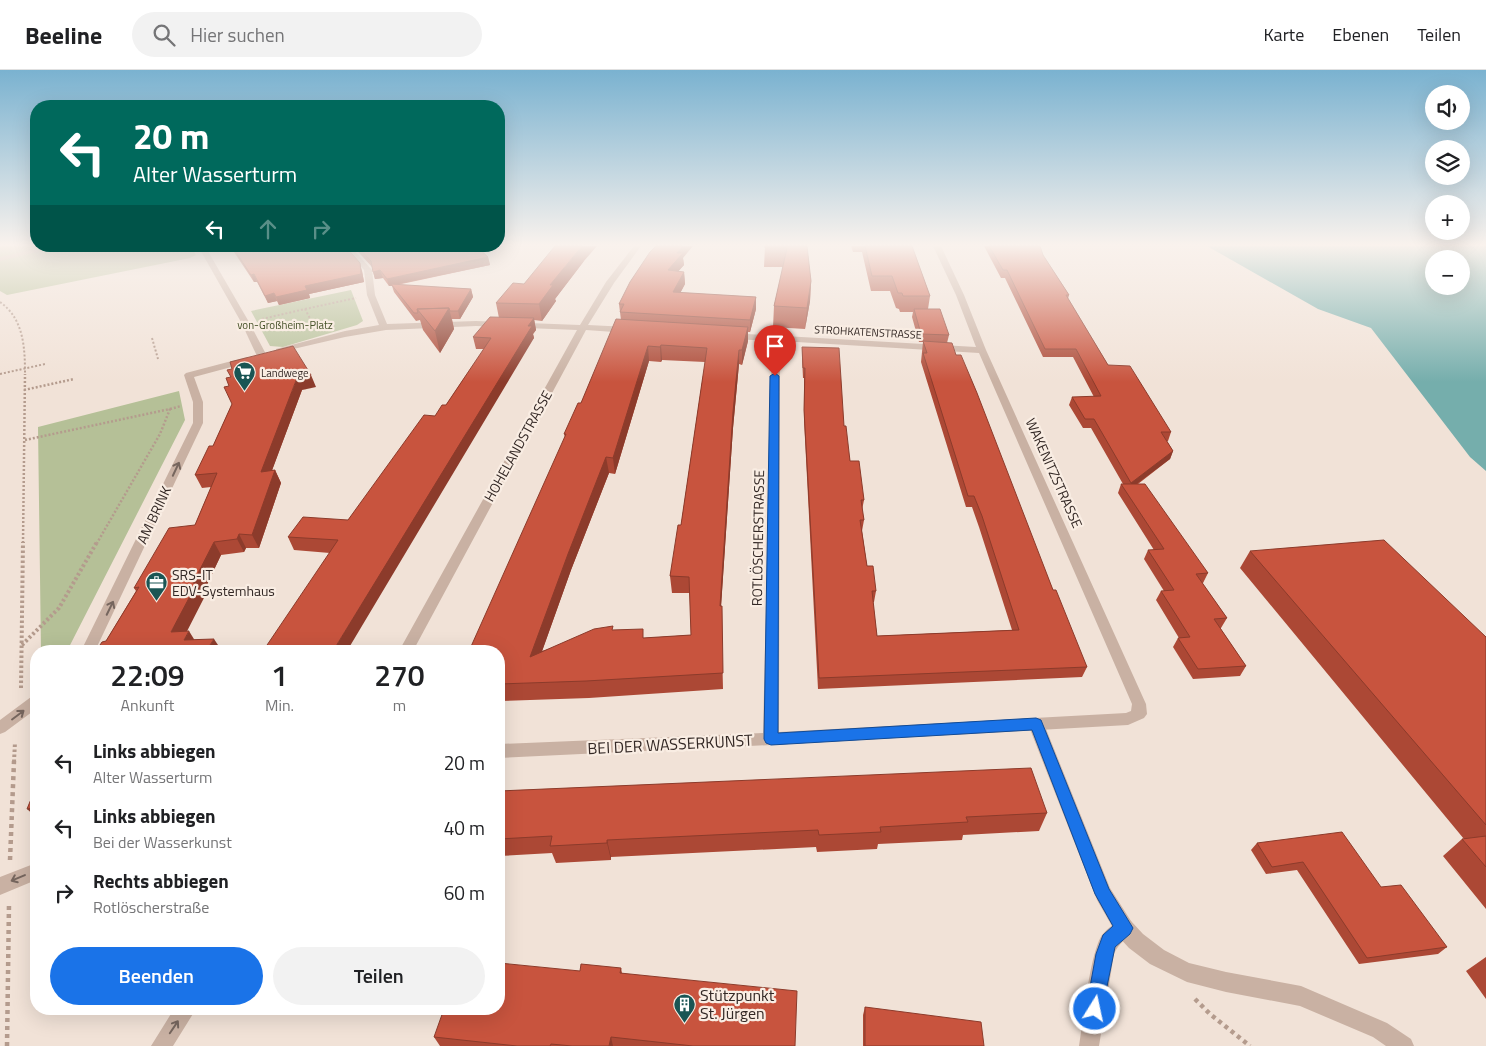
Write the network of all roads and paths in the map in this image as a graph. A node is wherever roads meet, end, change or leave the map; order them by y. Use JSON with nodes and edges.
{"nodes":[{"id":1,"x":227,"y":292,"type":"edge"},
{"id":2,"x":371,"y":292,"type":"edge"},
{"id":3,"x":604,"y":292,"type":"edge"},
{"id":4,"x":958,"y":292,"type":"edge"},
{"id":5,"x":371,"y":295,"type":"junction"},
{"id":6,"x":0,"y":302,"type":"edge"},
{"id":7,"x":306,"y":309,"type":"junction"},
{"id":8,"x":245,"y":322,"type":"junction"},
{"id":9,"x":583,"y":327,"type":"junction"},
{"id":10,"x":384,"y":328,"type":"junction"},
{"id":11,"x":641,"y":330,"type":"edge"},
{"id":12,"x":718,"y":335,"type":"edge"},
{"id":13,"x":152,"y":338,"type":"dead end"},
{"id":14,"x":776,"y":338,"type":"junction"},
{"id":15,"x":321,"y":340,"type":"junction"},
{"id":16,"x":982,"y":350,"type":"junction"},
{"id":17,"x":262,"y":356,"type":"junction"},
{"id":18,"x":158,"y":358,"type":"dead end"},
{"id":19,"x":45,"y":364,"type":"dead end"},
{"id":20,"x":25,"y":368,"type":"junction"},
{"id":21,"x":0,"y":374,"type":"edge"},
{"id":22,"x":74,"y":378,"type":"dead end"},
{"id":23,"x":24,"y":390,"type":"junction"},
{"id":24,"x":25,"y":440,"type":"junction"},
{"id":25,"x":91,"y":645,"type":"edge"},
{"id":26,"x":409,"y":645,"type":"edge"},
{"id":27,"x":21,"y":646,"type":"junction"},
{"id":28,"x":30,"y":706,"type":"edge"},
{"id":29,"x":1139,"y":714,"type":"joint"},
{"id":30,"x":17,"y":716,"type":"junction"},
{"id":31,"x":1036,"y":724,"type":"junction"},
{"id":32,"x":0,"y":728,"type":"edge"},
{"id":33,"x":771,"y":739,"type":"junction"},
{"id":34,"x":505,"y":751,"type":"edge"},
{"id":35,"x":30,"y":874,"type":"edge"},
{"id":36,"x":5,"y":884,"type":"edge"},
{"id":37,"x":1124,"y":928,"type":"junction"},
{"id":38,"x":1190,"y":993,"type":"dead end"},
{"id":39,"x":182,"y":1015,"type":"edge"},
{"id":40,"x":7,"y":1046,"type":"edge"},
{"id":41,"x":162,"y":1046,"type":"edge"},
{"id":42,"x":1089,"y":1046,"type":"edge"},
{"id":43,"x":1250,"y":1046,"type":"edge"},
{"id":44,"x":1404,"y":1046,"type":"edge"}],
"edges":[{"from":1,"to":8,"type":"street"},
{"from":2,"to":5,"type":"street"},
{"from":3,"to":9,"type":"street","name":"HOHELANDSTRASSE"},
{"from":4,"to":16,"type":"street","name":"WAKENITZSTRASSE"},
{"from":5,"to":7,"type":"path"},
{"from":5,"to":10,"type":"street"},
{"from":6,"to":20,"type":"path"},
{"from":7,"to":8,"type":"path"},
{"from":7,"to":15,"type":"path"},
{"from":8,"to":17,"type":"street"},
{"from":9,"to":10,"type":"street"},
{"from":9,"to":11,"type":"street"},
{"from":9,"to":26,"type":"street","name":"HOHELANDSTRASSE"},
{"from":10,"to":15,"type":"street"},
{"from":12,"to":14,"type":"street","name":"STROHKATENSTRASSE"},
{"from":13,"to":18,"type":"path"},
{"from":14,"to":16,"type":"street","name":"STROHKATENSTRASSE"},
{"from":14,"to":33,"type":"street","name":"ROTLÖSCHERSTRASSE"},
{"from":15,"to":17,"type":"street"},
{"from":16,"to":29,"type":"street","name":"WAKENITZSTRASSE"},
{"from":25,"to":17,"type":"street","name":"AM BRINK","one_way":true},
{"from":19,"to":20,"type":"path"},
{"from":20,"to":21,"type":"path"},
{"from":20,"to":23,"type":"path"},
{"from":22,"to":23,"type":"path"},
{"from":23,"to":24,"type":"path"},
{"from":24,"to":27,"type":"path"},
{"from":24,"to":27,"type":"path"},
{"from":27,"to":30,"type":"path"},
{"from":30,"to":28,"type":"street","one_way":true},
{"from":29,"to":31,"type":"street","name":"BEI DER WASSERKUNST"},
{"from":30,"to":32,"type":"street"},
{"from":30,"to":36,"type":"path"},
{"from":31,"to":33,"type":"street","name":"BEI DER WASSERKUNST"},
{"from":31,"to":37,"type":"street"},
{"from":33,"to":34,"type":"street","name":"BEI DER WASSERKUNST"},
{"from":35,"to":36,"type":"street","one_way":true},
{"from":36,"to":40,"type":"path"},
{"from":37,"to":42,"type":"street"},
{"from":37,"to":44,"type":"street"},
{"from":38,"to":43,"type":"path"},
{"from":41,"to":39,"type":"street","one_way":true}]}
